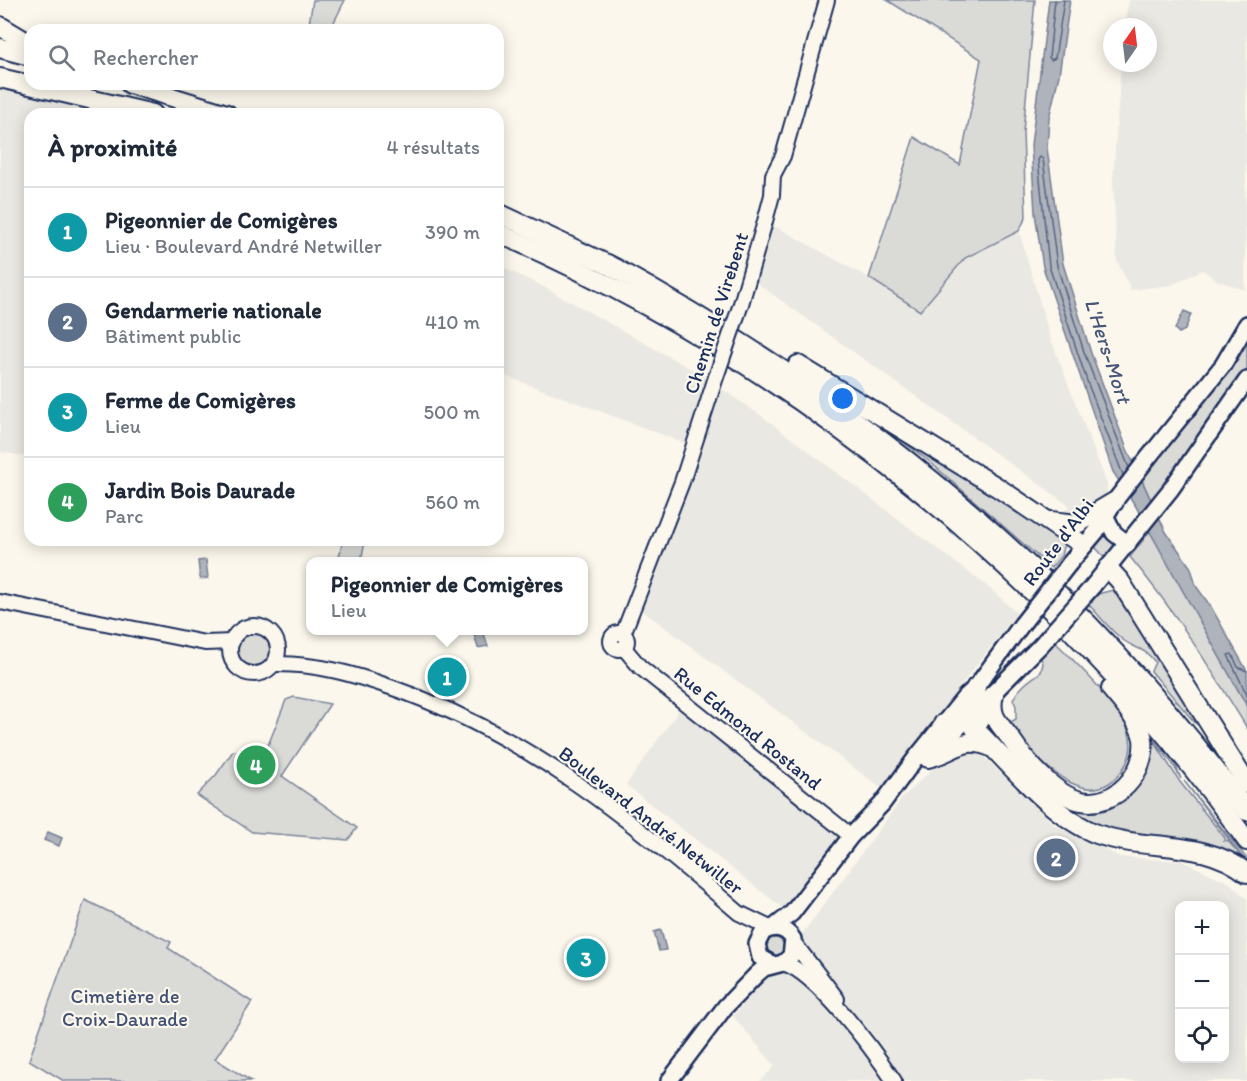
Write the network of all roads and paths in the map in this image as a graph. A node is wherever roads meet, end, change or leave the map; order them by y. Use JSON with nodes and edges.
{"nodes":[{"id":1,"x":827,"y":0,"type":"edge"},
{"id":2,"x":0,"y":26,"type":"edge"},
{"id":3,"x":24,"y":40,"type":"edge"},
{"id":4,"x":0,"y":48,"type":"edge"},
{"id":5,"x":24,"y":54,"type":"edge"},
{"id":6,"x":0,"y":67,"type":"edge"},
{"id":7,"x":24,"y":73,"type":"edge"},
{"id":8,"x":0,"y":78,"type":"edge"},
{"id":9,"x":24,"y":84,"type":"edge"},
{"id":10,"x":51,"y":90,"type":"edge"},
{"id":11,"x":84,"y":90,"type":"edge"},
{"id":12,"x":149,"y":90,"type":"edge"},
{"id":13,"x":128,"y":108,"type":"edge"},
{"id":14,"x":148,"y":108,"type":"edge"},
{"id":15,"x":207,"y":108,"type":"edge"},
{"id":16,"x":504,"y":216,"type":"edge"},
{"id":17,"x":504,"y":236,"type":"edge"},
{"id":18,"x":607,"y":264,"type":"junction"},
{"id":19,"x":1247,"y":324,"type":"edge"},
{"id":20,"x":1247,"y":380,"type":"edge"},
{"id":21,"x":1110,"y":509,"type":"junction"},
{"id":22,"x":1047,"y":520,"type":"junction"},
{"id":23,"x":1131,"y":540,"type":"junction"},
{"id":24,"x":1083,"y":545,"type":"junction"},
{"id":25,"x":1000,"y":561,"type":"junction"},
{"id":26,"x":1108,"y":568,"type":"junction"},
{"id":27,"x":0,"y":602,"type":"edge"},
{"id":28,"x":623,"y":641,"type":"joint"},
{"id":29,"x":232,"y":642,"type":"junction"},
{"id":30,"x":205,"y":643,"type":"junction"},
{"id":31,"x":278,"y":650,"type":"junction"},
{"id":32,"x":231,"y":658,"type":"junction"},
{"id":33,"x":273,"y":664,"type":"junction"},
{"id":34,"x":307,"y":665,"type":"junction"},
{"id":35,"x":976,"y":687,"type":"junction"},
{"id":36,"x":994,"y":694,"type":"junction"},
{"id":37,"x":970,"y":716,"type":"junction"},
{"id":38,"x":943,"y":724,"type":"junction"},
{"id":39,"x":995,"y":748,"type":"junction"},
{"id":40,"x":1019,"y":751,"type":"junction"},
{"id":41,"x":928,"y":758,"type":"junction"},
{"id":42,"x":900,"y":782,"type":"junction"},
{"id":43,"x":1247,"y":784,"type":"edge"},
{"id":44,"x":882,"y":804,"type":"junction"},
{"id":45,"x":1247,"y":811,"type":"edge"},
{"id":46,"x":851,"y":836,"type":"junction"},
{"id":47,"x":1247,"y":842,"type":"edge"},
{"id":48,"x":1247,"y":873,"type":"edge"},
{"id":49,"x":739,"y":913,"type":"junction"},
{"id":50,"x":772,"y":928,"type":"junction"},
{"id":51,"x":793,"y":941,"type":"junction"},
{"id":52,"x":757,"y":946,"type":"junction"},
{"id":53,"x":779,"y":964,"type":"junction"},
{"id":54,"x":725,"y":1007,"type":"junction"},
{"id":55,"x":853,"y":1027,"type":"junction"},
{"id":56,"x":669,"y":1081,"type":"edge"},
{"id":57,"x":894,"y":1081,"type":"edge"}],
"edges":[{"from":1,"to":28,"type":"main road","name":"Chemin de Virebent","bridge":true},
{"from":2,"to":3,"type":"highway"},
{"from":4,"to":5,"type":"highway"},
{"from":6,"to":7,"type":"highway"},
{"from":8,"to":9,"type":"highway"},
{"from":10,"to":13,"type":"highway"},
{"from":11,"to":14,"type":"highway"},
{"from":12,"to":15,"type":"highway"},
{"from":16,"to":18,"type":"highway"},
{"from":17,"to":25,"type":"highway"},
{"from":18,"to":22,"type":"highway"},
{"from":18,"to":45,"type":"highway"},
{"from":19,"to":21,"type":"main road","name":"Route d'Albi"},
{"from":20,"to":23,"type":"main road","name":"Route d'Albi"},
{"from":21,"to":22,"type":"highway"},
{"from":21,"to":23,"type":"main road"},
{"from":21,"to":24,"type":"main road","name":"Route d'Albi"},
{"from":22,"to":24,"type":"highway"},
{"from":23,"to":26,"type":"main road","name":"Route d'Albi"},
{"from":24,"to":35,"type":"main road","name":"Route d'Albi","bridge":true},
{"from":25,"to":40,"type":"highway"},
{"from":25,"to":47,"type":"highway"},
{"from":26,"to":36,"type":"main road","name":"Route d'Albi","bridge":true},
{"from":26,"to":43,"type":"highway"},
{"from":27,"to":30,"type":"main road"},
{"from":28,"to":46,"type":"main road","name":"Rue Edmond Rostand"},
{"from":29,"to":30,"type":"main road"},
{"from":29,"to":31,"type":"main road"},
{"from":29,"to":32,"type":"main road"},
{"from":30,"to":32,"type":"main road"},
{"from":31,"to":33,"type":"main road"},
{"from":31,"to":34,"type":"main road","name":"Boulevard André Netwiller"},
{"from":32,"to":33,"type":"main road"},
{"from":33,"to":34,"type":"main road","name":"Boulevard André Netwiller"},
{"from":34,"to":49,"type":"main road","name":"Boulevard André Netwiller"},
{"from":35,"to":37,"type":"highway"},
{"from":35,"to":38,"type":"main road","name":"Route d'Albi"},
{"from":36,"to":37,"type":"main road","name":"Route d'Albi"},
{"from":36,"to":40,"type":"highway"},
{"from":37,"to":38,"type":"highway"},
{"from":37,"to":39,"type":"highway"},
{"from":37,"to":40,"type":"highway"},
{"from":37,"to":41,"type":"main road","name":"Route d'Albi"},
{"from":38,"to":42,"type":"main road","name":"Route d'Albi"},
{"from":39,"to":41,"type":"highway"},
{"from":39,"to":48,"type":"highway"},
{"from":41,"to":42,"type":"main road","name":"Route d'Albi"},
{"from":42,"to":44,"type":"main road","name":"Route d'Albi"},
{"from":44,"to":46,"type":"main road","name":"Route d'Albi"},
{"from":44,"to":51,"type":"main road","name":"Route d'Albi"},
{"from":46,"to":50,"type":"main road","name":"Route d'Albi"},
{"from":49,"to":50,"type":"main road","name":"Boulevard André Netwiller"},
{"from":49,"to":52,"type":"main road","name":"Boulevard André Netwiller"},
{"from":50,"to":51,"type":"main road"},
{"from":50,"to":52,"type":"main road"},
{"from":51,"to":53,"type":"main road"},
{"from":51,"to":55,"type":"main road"},
{"from":52,"to":53,"type":"main road"},
{"from":52,"to":54,"type":"main road"},
{"from":53,"to":54,"type":"main road"},
{"from":53,"to":55,"type":"main road"},
{"from":54,"to":56,"type":"main road"},
{"from":55,"to":57,"type":"main road"}]}
